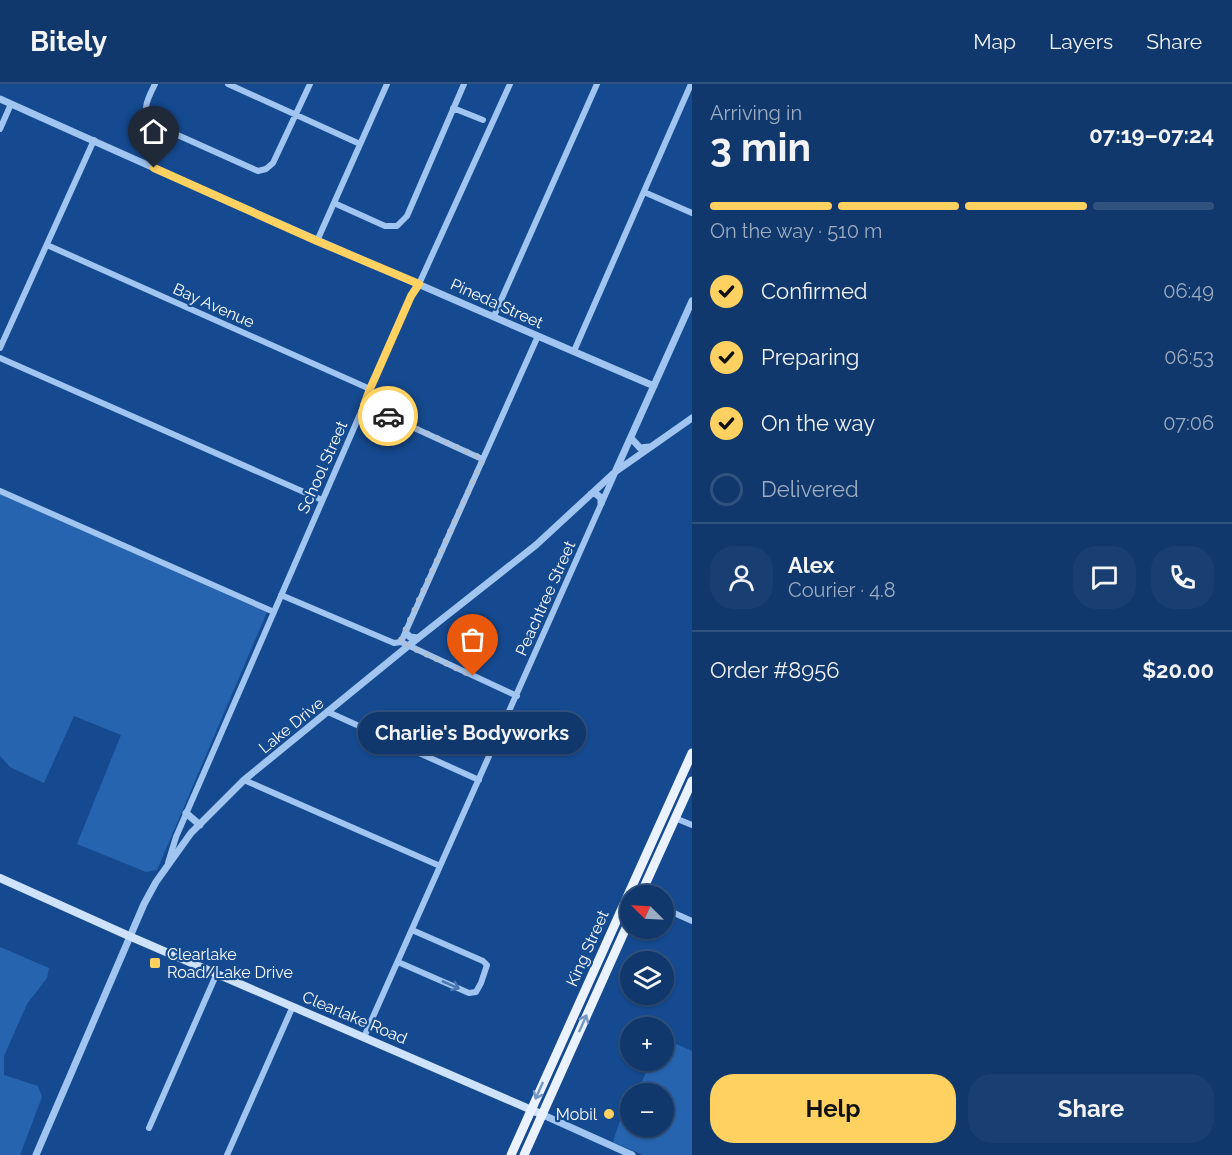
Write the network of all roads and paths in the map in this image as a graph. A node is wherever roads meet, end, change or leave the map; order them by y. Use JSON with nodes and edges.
{"nodes":[{"id":1,"x":155,"y":84,"type":"edge"},
{"id":2,"x":310,"y":84,"type":"edge"},
{"id":3,"x":387,"y":84,"type":"edge"},
{"id":4,"x":464,"y":84,"type":"edge"},
{"id":5,"x":510,"y":84,"type":"edge"},
{"id":6,"x":597,"y":84,"type":"edge"},
{"id":7,"x":692,"y":84,"type":"edge"},
{"id":8,"x":231,"y":85,"type":"edge"},
{"id":9,"x":0,"y":99,"type":"edge"},
{"id":10,"x":11,"y":104,"type":"junction"},
{"id":11,"x":453,"y":108,"type":"junction"},
{"id":12,"x":297,"y":114,"type":"junction"},
{"id":13,"x":483,"y":120,"type":"dead end"},
{"id":14,"x":0,"y":129,"type":"edge"},
{"id":15,"x":94,"y":140,"type":"junction"},
{"id":16,"x":360,"y":144,"type":"junction"},
{"id":17,"x":644,"y":192,"type":"junction"},
{"id":18,"x":334,"y":204,"type":"junction"},
{"id":19,"x":692,"y":213,"type":"edge"},
{"id":20,"x":317,"y":241,"type":"junction"},
{"id":21,"x":47,"y":245,"type":"junction"},
{"id":22,"x":419,"y":284,"type":"junction"},
{"id":23,"x":692,"y":301,"type":"edge"},
{"id":24,"x":494,"y":316,"type":"junction"},
{"id":25,"x":538,"y":336,"type":"junction"},
{"id":26,"x":0,"y":348,"type":"edge"},
{"id":27,"x":574,"y":351,"type":"junction"},
{"id":28,"x":0,"y":358,"type":"edge"},
{"id":29,"x":654,"y":386,"type":"junction"},
{"id":30,"x":370,"y":389,"type":"junction"},
{"id":31,"x":364,"y":405,"type":"junction"},
{"id":32,"x":692,"y":418,"type":"edge"},
{"id":33,"x":630,"y":438,"type":"junction"},
{"id":34,"x":650,"y":447,"type":"junction"},
{"id":35,"x":483,"y":459,"type":"junction"},
{"id":36,"x":615,"y":472,"type":"junction"},
{"id":37,"x":0,"y":491,"type":"edge"},
{"id":38,"x":591,"y":494,"type":"junction"},
{"id":39,"x":322,"y":500,"type":"junction"},
{"id":40,"x":601,"y":503,"type":"junction"},
{"id":41,"x":281,"y":595,"type":"junction"},
{"id":42,"x":274,"y":612,"type":"junction"},
{"id":43,"x":406,"y":633,"type":"junction"},
{"id":44,"x":418,"y":638,"type":"junction"},
{"id":45,"x":400,"y":642,"type":"junction"},
{"id":46,"x":408,"y":646,"type":"junction"},
{"id":47,"x":517,"y":696,"type":"junction"},
{"id":48,"x":328,"y":712,"type":"junction"},
{"id":49,"x":692,"y":753,"type":"edge"},
{"id":50,"x":692,"y":764,"type":"edge"},
{"id":51,"x":244,"y":780,"type":"junction"},
{"id":52,"x":479,"y":780,"type":"junction"},
{"id":53,"x":692,"y":781,"type":"edge"},
{"id":54,"x":186,"y":813,"type":"junction"},
{"id":55,"x":665,"y":813,"type":"junction"},
{"id":56,"x":675,"y":818,"type":"junction"},
{"id":57,"x":200,"y":825,"type":"junction"},
{"id":58,"x":692,"y":825,"type":"edge"},
{"id":59,"x":167,"y":865,"type":"junction"},
{"id":60,"x":440,"y":866,"type":"junction"},
{"id":61,"x":0,"y":878,"type":"edge"},
{"id":62,"x":639,"y":885,"type":"edge"},
{"id":63,"x":645,"y":885,"type":"edge"},
{"id":64,"x":674,"y":913,"type":"edge"},
{"id":65,"x":692,"y":921,"type":"edge"},
{"id":66,"x":412,"y":930,"type":"junction"},
{"id":67,"x":129,"y":936,"type":"junction"},
{"id":68,"x":621,"y":939,"type":"edge"},
{"id":69,"x":398,"y":962,"type":"junction"},
{"id":70,"x":217,"y":974,"type":"junction"},
{"id":71,"x":293,"y":1006,"type":"junction"},
{"id":72,"x":364,"y":1037,"type":"junction"},
{"id":73,"x":531,"y":1110,"type":"junction"},
{"id":74,"x":541,"y":1114,"type":"junction"},
{"id":75,"x":149,"y":1128,"type":"dead end"},
{"id":76,"x":36,"y":1155,"type":"edge"},
{"id":77,"x":227,"y":1155,"type":"edge"},
{"id":78,"x":512,"y":1155,"type":"edge"},
{"id":79,"x":524,"y":1155,"type":"edge"},
{"id":80,"x":632,"y":1155,"type":"edge"}],
"edges":[{"from":1,"to":12,"type":"street"},
{"from":2,"to":12,"type":"street"},
{"from":3,"to":16,"type":"street"},
{"from":4,"to":11,"type":"street"},
{"from":5,"to":22,"type":"street","name":"School Street"},
{"from":6,"to":24,"type":"street"},
{"from":7,"to":17,"type":"street"},
{"from":8,"to":12,"type":"street"},
{"from":9,"to":10,"type":"street","name":"Pineda Street"},
{"from":10,"to":14,"type":"street"},
{"from":10,"to":15,"type":"street","name":"Pineda Street"},
{"from":11,"to":13,"type":"street"},
{"from":11,"to":18,"type":"street"},
{"from":12,"to":16,"type":"street"},
{"from":15,"to":20,"type":"street","name":"Pineda Street"},
{"from":15,"to":21,"type":"street"},
{"from":16,"to":18,"type":"street"},
{"from":17,"to":19,"type":"street"},
{"from":17,"to":27,"type":"street"},
{"from":18,"to":20,"type":"street"},
{"from":20,"to":22,"type":"street","name":"Pineda Street"},
{"from":21,"to":26,"type":"street"},
{"from":21,"to":30,"type":"street","name":"Bay Avenue"},
{"from":22,"to":24,"type":"street","name":"Pineda Street"},
{"from":22,"to":30,"type":"street","name":"School Street"},
{"from":23,"to":29,"type":"street","name":"Peachtree Street"},
{"from":24,"to":25,"type":"street","name":"Pineda Street"},
{"from":25,"to":27,"type":"street","name":"Pineda Street"},
{"from":25,"to":35,"type":"street"},
{"from":27,"to":29,"type":"street","name":"Pineda Street"},
{"from":28,"to":39,"type":"street"},
{"from":29,"to":33,"type":"street","name":"Peachtree Street"},
{"from":30,"to":31,"type":"street","name":"School Street"},
{"from":31,"to":35,"type":"street"},
{"from":31,"to":39,"type":"street","name":"School Street"},
{"from":32,"to":34,"type":"street","name":"Lake Drive"},
{"from":33,"to":34,"type":"street"},
{"from":33,"to":36,"type":"street","name":"Peachtree Street"},
{"from":34,"to":36,"type":"street","name":"Lake Drive"},
{"from":35,"to":43,"type":"street"},
{"from":36,"to":38,"type":"street","name":"Lake Drive"},
{"from":36,"to":40,"type":"street","name":"Peachtree Street"},
{"from":37,"to":42,"type":"street"},
{"from":38,"to":40,"type":"street"},
{"from":38,"to":44,"type":"street","name":"Lake Drive"},
{"from":39,"to":41,"type":"street","name":"School Street"},
{"from":40,"to":47,"type":"street","name":"Peachtree Street"},
{"from":41,"to":42,"type":"street","name":"School Street"},
{"from":41,"to":45,"type":"street"},
{"from":42,"to":54,"type":"street","name":"School Street"},
{"from":43,"to":44,"type":"street"},
{"from":43,"to":45,"type":"street"},
{"from":44,"to":46,"type":"street","name":"Lake Drive"},
{"from":45,"to":46,"type":"street"},
{"from":46,"to":47,"type":"street"},
{"from":46,"to":48,"type":"street","name":"Lake Drive"},
{"from":47,"to":52,"type":"street","name":"Peachtree Street"},
{"from":48,"to":51,"type":"street","name":"Lake Drive"},
{"from":48,"to":52,"type":"street"},
{"from":49,"to":55,"type":"main road","name":"King Street"},
{"from":50,"to":56,"type":"main road"},
{"from":51,"to":57,"type":"street","name":"Lake Drive"},
{"from":51,"to":60,"type":"street"},
{"from":52,"to":60,"type":"street","name":"Peachtree Street"},
{"from":53,"to":56,"type":"main road"},
{"from":54,"to":57,"type":"street"},
{"from":54,"to":59,"type":"street","name":"School Street"},
{"from":55,"to":62,"type":"main road"},
{"from":55,"to":73,"type":"main road","name":"King Street","one_way":true},
{"from":56,"to":58,"type":"street"},
{"from":56,"to":63,"type":"main road"},
{"from":57,"to":59,"type":"street","name":"Lake Drive"},
{"from":59,"to":67,"type":"street","name":"Lake Drive"},
{"from":60,"to":66,"type":"street","name":"Peachtree Street"},
{"from":61,"to":67,"type":"main road","name":"Clearlake Road"},
{"from":64,"to":65,"type":"street"},
{"from":66,"to":69,"type":"street","name":"Peachtree Street"},
{"from":69,"to":66,"type":"street","one_way":true},
{"from":67,"to":70,"type":"main road","name":"Clearlake Road"},
{"from":67,"to":76,"type":"street","name":"Lake Drive"},
{"from":74,"to":68,"type":"main road","name":"King Street","one_way":true},
{"from":69,"to":72,"type":"street","name":"Peachtree Street"},
{"from":70,"to":71,"type":"main road","name":"Clearlake Road"},
{"from":70,"to":75,"type":"street"},
{"from":71,"to":72,"type":"main road","name":"Clearlake Road"},
{"from":71,"to":77,"type":"street"},
{"from":72,"to":73,"type":"main road","name":"Clearlake Road"},
{"from":73,"to":74,"type":"main road","name":"Clearlake Road"},
{"from":73,"to":78,"type":"main road","name":"King Street"},
{"from":74,"to":79,"type":"main road","name":"King Street"},
{"from":74,"to":80,"type":"street","name":"Clearlake Road"}]}
